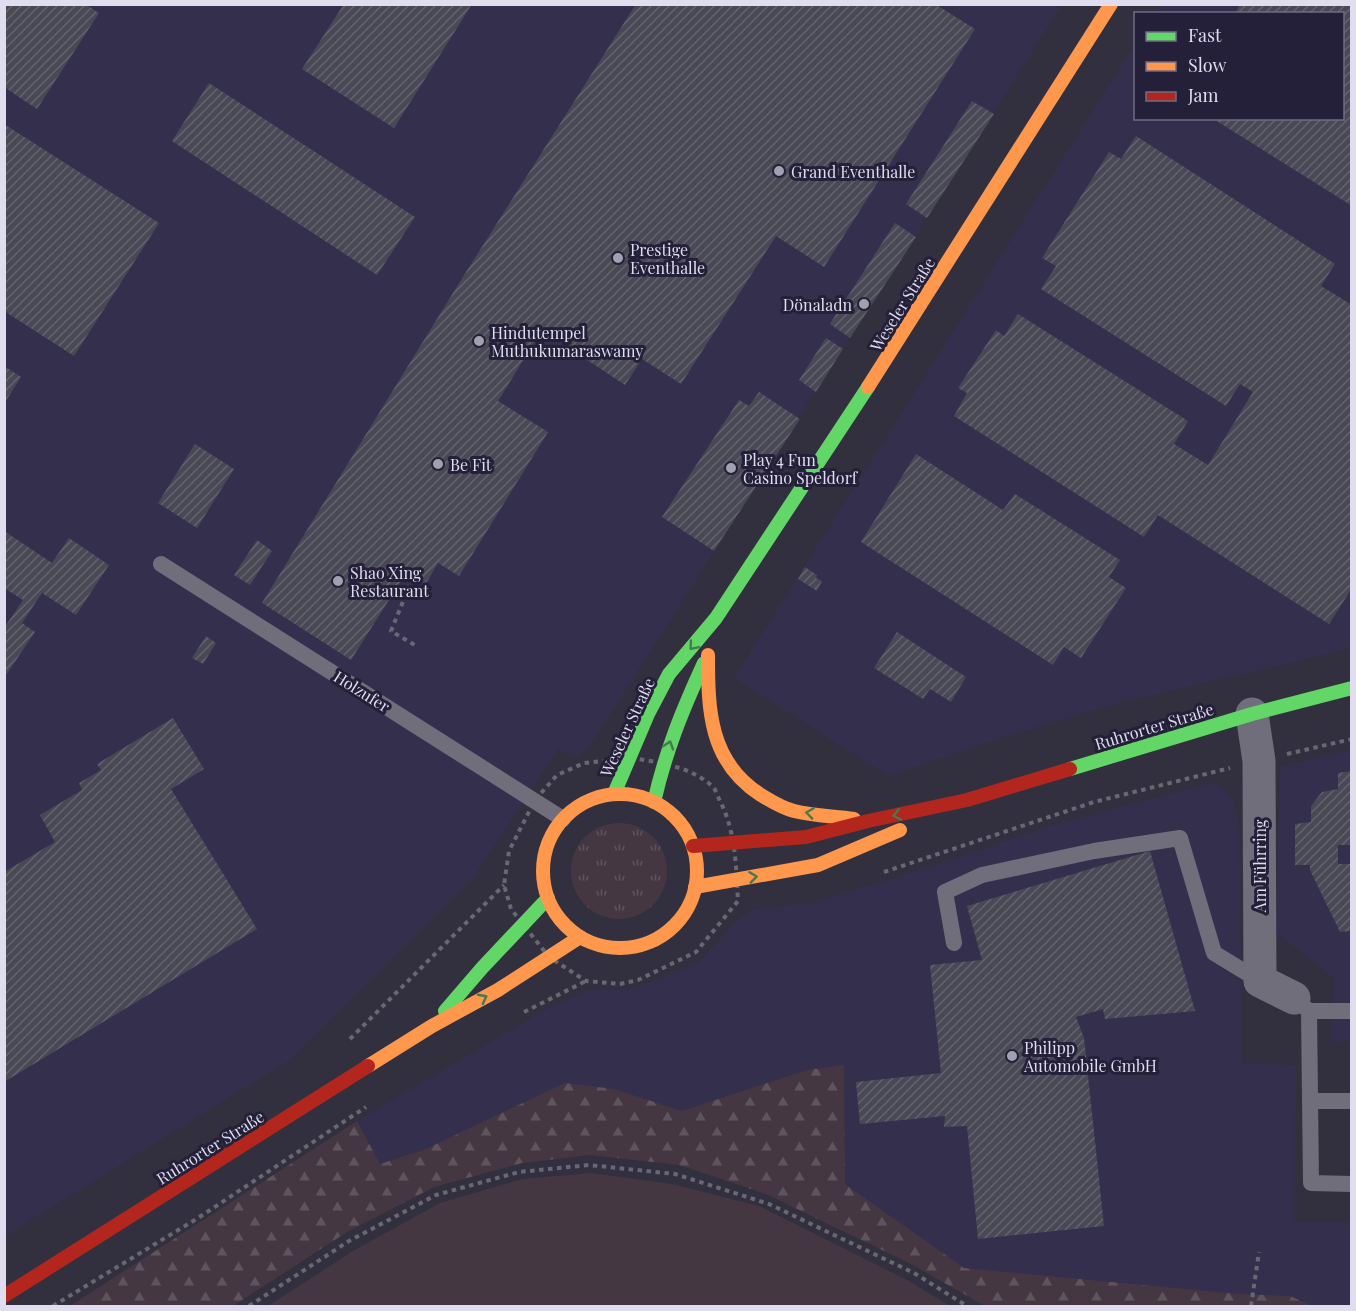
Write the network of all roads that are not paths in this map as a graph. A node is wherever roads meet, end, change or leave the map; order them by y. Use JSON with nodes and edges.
{"nodes":[{"id":1,"x":1111,"y":4,"type":"edge"},
{"id":2,"x":161,"y":564,"type":"dead end"},
{"id":3,"x":716,"y":618,"type":"junction"},
{"id":4,"x":708,"y":655,"type":"junction"},
{"id":5,"x":1352,"y":688,"type":"edge"},
{"id":6,"x":1252,"y":714,"type":"junction"},
{"id":7,"x":614,"y":794,"type":"junction"},
{"id":8,"x":967,"y":800,"type":"junction"},
{"id":9,"x":654,"y":802,"type":"junction"},
{"id":10,"x":563,"y":819,"type":"junction"},
{"id":11,"x":868,"y":821,"type":"junction"},
{"id":12,"x":693,"y":846,"type":"junction"},
{"id":13,"x":696,"y":887,"type":"junction"},
{"id":14,"x":548,"y":898,"type":"junction"},
{"id":15,"x":580,"y":937,"type":"junction"},
{"id":16,"x":954,"y":943,"type":"dead end"},
{"id":17,"x":1260,"y":981,"type":"junction"},
{"id":18,"x":1301,"y":1004,"type":"junction"},
{"id":19,"x":1352,"y":1011,"type":"edge"},
{"id":20,"x":432,"y":1026,"type":"junction"},
{"id":21,"x":1311,"y":1101,"type":"junction"},
{"id":22,"x":1352,"y":1101,"type":"edge"},
{"id":23,"x":1352,"y":1184,"type":"edge"},
{"id":24,"x":4,"y":1296,"type":"edge"}],
"edges":[{"from":1,"to":3,"type":"main road","name":"Weseler Straße"},
{"from":2,"to":10,"type":"lane","name":"Holzufer"},
{"from":3,"to":4,"type":"main road","name":"Weseler Straße"},
{"from":3,"to":7,"type":"main road","name":"Weseler Straße","one_way":true},
{"from":9,"to":4,"type":"main road","name":"Weseler Straße","one_way":true},
{"from":11,"to":4,"type":"main road","name":"Ruhrorter Straße","one_way":true},
{"from":5,"to":6,"type":"main road","name":"Ruhrorter Straße"},
{"from":6,"to":8,"type":"main road","name":"Ruhrorter Straße"},
{"from":6,"to":17,"type":"street","name":"Am Führring"},
{"from":7,"to":9,"type":"main road"},
{"from":7,"to":10,"type":"main road"},
{"from":8,"to":11,"type":"main road","name":"Ruhrorter Straße","one_way":true},
{"from":13,"to":8,"type":"main road","name":"Ruhrorter Straße","one_way":true},
{"from":9,"to":12,"type":"main road"},
{"from":10,"to":14,"type":"main road"},
{"from":11,"to":12,"type":"main road","name":"Ruhrorter Straße"},
{"from":12,"to":13,"type":"main road"},
{"from":13,"to":15,"type":"main road"},
{"from":14,"to":15,"type":"main road"},
{"from":14,"to":20,"type":"main road","name":"Ruhrorter Straße"},
{"from":20,"to":15,"type":"main road","name":"Ruhrorter Straße","one_way":true},
{"from":16,"to":17,"type":"lane"},
{"from":17,"to":18,"type":"street"},
{"from":18,"to":19,"type":"lane"},
{"from":18,"to":21,"type":"lane"},
{"from":20,"to":24,"type":"main road","name":"Ruhrorter Straße"},
{"from":21,"to":22,"type":"lane"},
{"from":21,"to":23,"type":"lane"}]}
